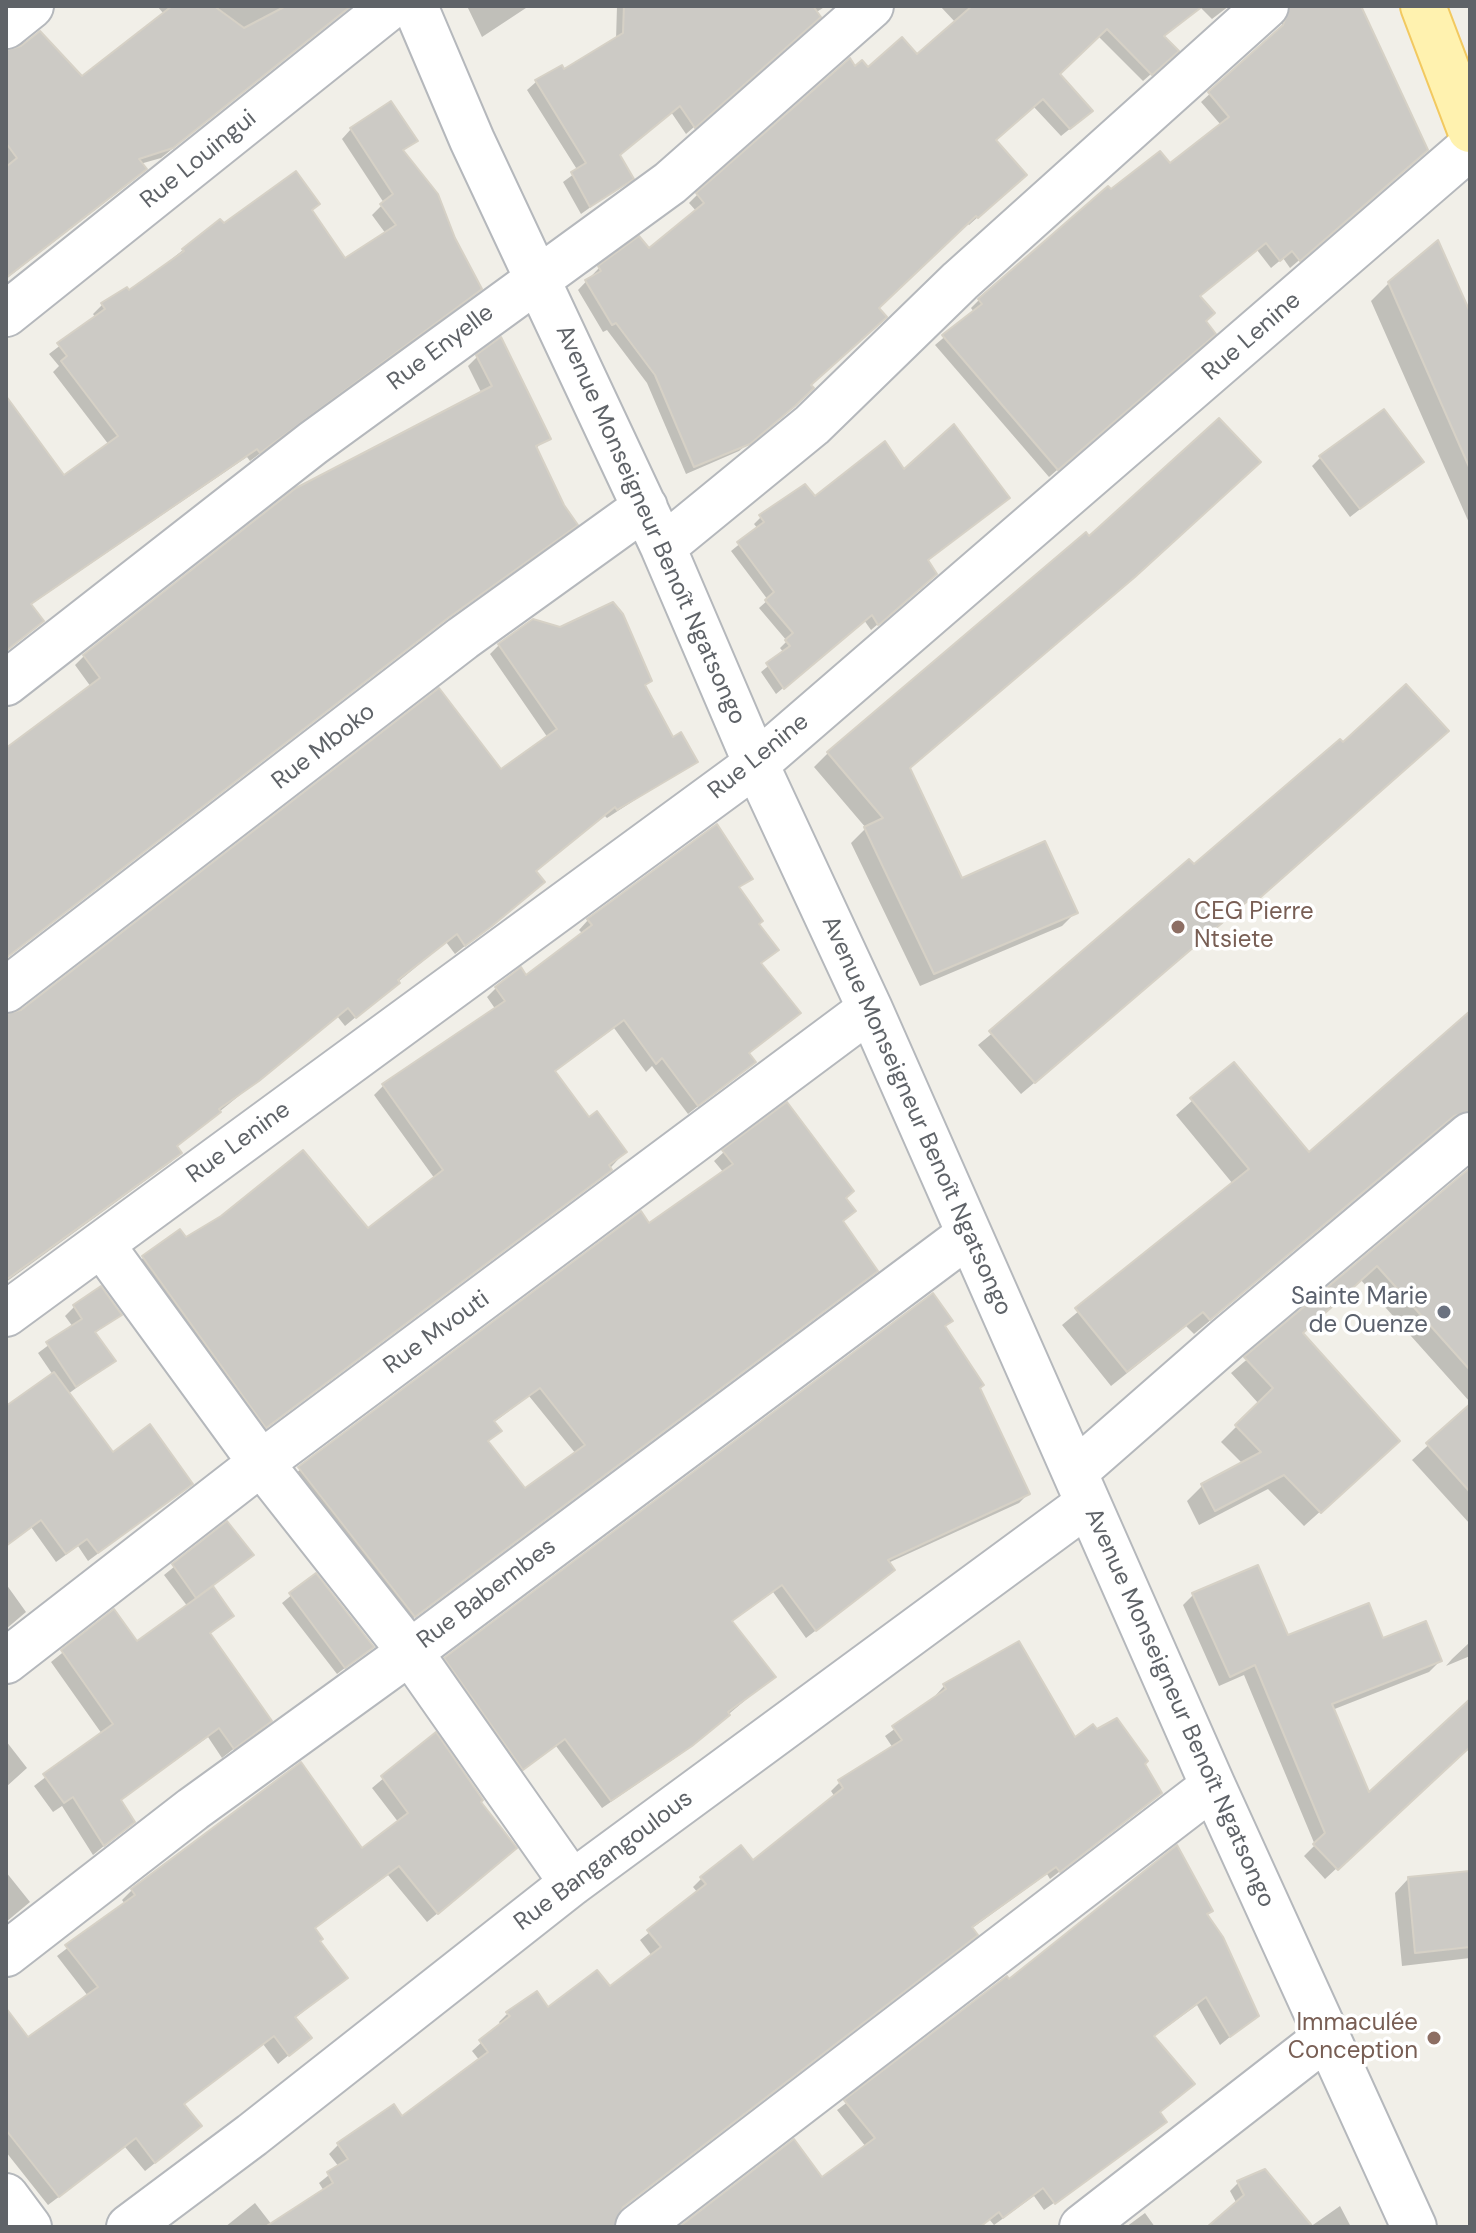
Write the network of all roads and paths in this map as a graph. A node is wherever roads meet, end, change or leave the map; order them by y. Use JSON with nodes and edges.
{"nodes":[{"id":1,"x":31,"y":6,"type":"edge"},
{"id":2,"x":391,"y":6,"type":"edge"},
{"id":3,"x":415,"y":6,"type":"edge"},
{"id":4,"x":871,"y":6,"type":"edge"},
{"id":5,"x":1266,"y":6,"type":"edge"},
{"id":6,"x":1423,"y":6,"type":"edge"},
{"id":7,"x":6,"y":26,"type":"edge"},
{"id":8,"x":1470,"y":130,"type":"edge"},
{"id":9,"x":1470,"y":147,"type":"edge"},
{"id":10,"x":539,"y":275,"type":"junction"},
{"id":11,"x":6,"y":314,"type":"edge"},
{"id":12,"x":645,"y":507,"type":"junction"},
{"id":13,"x":663,"y":547,"type":"junction"},
{"id":14,"x":6,"y":683,"type":"edge"},
{"id":15,"x":756,"y":764,"type":"junction"},
{"id":16,"x":6,"y":990,"type":"edge"},
{"id":17,"x":870,"y":1009,"type":"junction"},
{"id":18,"x":1470,"y":1135,"type":"edge"},
{"id":19,"x":968,"y":1235,"type":"junction"},
{"id":20,"x":102,"y":1245,"type":"junction"},
{"id":21,"x":6,"y":1314,"type":"edge"},
{"id":22,"x":261,"y":1463,"type":"junction"},
{"id":23,"x":1082,"y":1487,"type":"junction"},
{"id":24,"x":410,"y":1652,"type":"junction"},
{"id":25,"x":6,"y":1661,"type":"edge"},
{"id":26,"x":1213,"y":1786,"type":"junction"},
{"id":27,"x":572,"y":1883,"type":"junction"},
{"id":28,"x":6,"y":1954,"type":"edge"},
{"id":29,"x":1325,"y":2038,"type":"junction"},
{"id":30,"x":6,"y":2196,"type":"edge"},
{"id":31,"x":29,"y":2227,"type":"edge"},
{"id":32,"x":129,"y":2227,"type":"edge"},
{"id":33,"x":638,"y":2227,"type":"edge"},
{"id":34,"x":1082,"y":2227,"type":"edge"},
{"id":35,"x":1414,"y":2227,"type":"edge"}],
"edges":[{"from":1,"to":7,"type":"street"},
{"from":2,"to":11,"type":"street","name":"Rue Louingui"},
{"from":3,"to":10,"type":"street","name":"Avenue Monseigneur Benoît Ngatsongo"},
{"from":4,"to":10,"type":"street","name":"Rue Enyelle"},
{"from":5,"to":13,"type":"street"},
{"from":6,"to":8,"type":"main road"},
{"from":9,"to":15,"type":"street","name":"Rue Lenine"},
{"from":10,"to":12,"type":"street","name":"Avenue Monseigneur Benoît Ngatsongo"},
{"from":10,"to":14,"type":"street","name":"Rue Enyelle"},
{"from":12,"to":13,"type":"street","name":"Avenue Monseigneur Benoît Ngatsongo"},
{"from":12,"to":16,"type":"street","name":"Rue Mboko"},
{"from":13,"to":15,"type":"street","name":"Avenue Monseigneur Benoît Ngatsongo"},
{"from":15,"to":17,"type":"street","name":"Avenue Monseigneur Benoît Ngatsongo"},
{"from":15,"to":20,"type":"street","name":"Rue Lenine"},
{"from":17,"to":19,"type":"street","name":"Avenue Monseigneur Benoît Ngatsongo"},
{"from":17,"to":22,"type":"street","name":"Rue Mvouti"},
{"from":18,"to":23,"type":"street","name":"Rue Bangangoulous"},
{"from":19,"to":23,"type":"street","name":"Avenue Monseigneur Benoît Ngatsongo"},
{"from":19,"to":24,"type":"street","name":"Rue Babembes"},
{"from":20,"to":21,"type":"street","name":"Rue Lenine"},
{"from":20,"to":22,"type":"street"},
{"from":22,"to":24,"type":"street"},
{"from":22,"to":25,"type":"street","name":"Rue Mvouti"},
{"from":23,"to":26,"type":"street","name":"Avenue Monseigneur Benoît Ngatsongo"},
{"from":23,"to":27,"type":"street","name":"Rue Bangangoulous"},
{"from":24,"to":27,"type":"street"},
{"from":24,"to":28,"type":"street","name":"Rue Babembes"},
{"from":26,"to":29,"type":"street","name":"Avenue Monseigneur Benoît Ngatsongo"},
{"from":26,"to":33,"type":"street"},
{"from":27,"to":32,"type":"street","name":"Rue Bangangoulous"},
{"from":29,"to":34,"type":"street"},
{"from":29,"to":35,"type":"street","name":"Avenue Monseigneur Benoît Ngatsongo"},
{"from":30,"to":31,"type":"street"}]}
